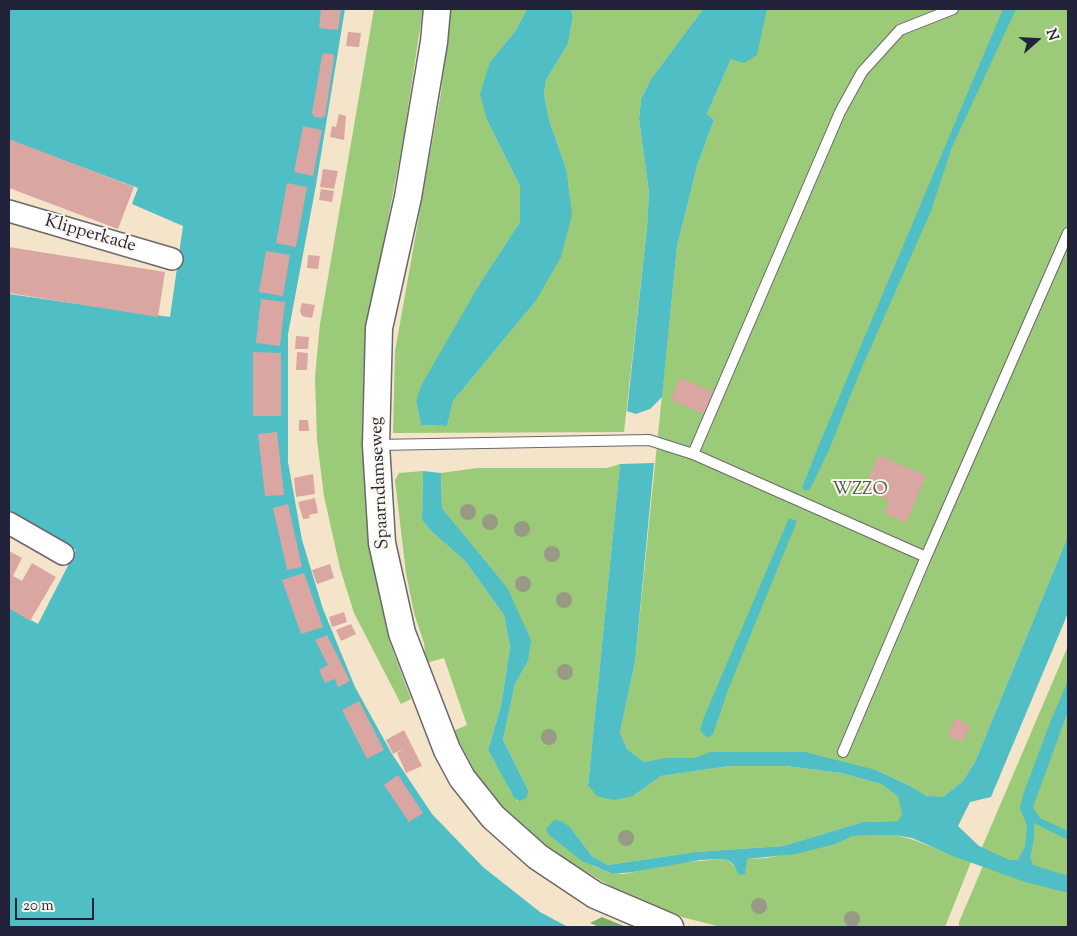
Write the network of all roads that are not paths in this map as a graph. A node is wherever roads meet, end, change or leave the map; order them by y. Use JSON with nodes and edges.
{"nodes":[{"id":1,"x":437,"y":9,"type":"edge"},
{"id":2,"x":953,"y":9,"type":"edge"},
{"id":3,"x":9,"y":212,"type":"edge"},
{"id":4,"x":1068,"y":233,"type":"edge"},
{"id":5,"x":172,"y":258,"type":"dead end"},
{"id":6,"x":376,"y":445,"type":"junction"},
{"id":7,"x":693,"y":454,"type":"junction"},
{"id":8,"x":9,"y":523,"type":"edge"},
{"id":9,"x":63,"y":554,"type":"dead end"},
{"id":10,"x":926,"y":557,"type":"junction"},
{"id":11,"x":843,"y":752,"type":"dead end"},
{"id":12,"x":670,"y":927,"type":"edge"}],
"edges":[{"from":1,"to":6,"type":"street","name":"Spaarndamseweg"},
{"from":2,"to":7,"type":"lane"},
{"from":3,"to":5,"type":"street","name":"Klipperkade"},
{"from":4,"to":10,"type":"lane"},
{"from":6,"to":7,"type":"lane"},
{"from":6,"to":12,"type":"street","name":"Spaarndamseweg"},
{"from":7,"to":10,"type":"lane"},
{"from":8,"to":9,"type":"street"},
{"from":10,"to":11,"type":"lane"}]}
